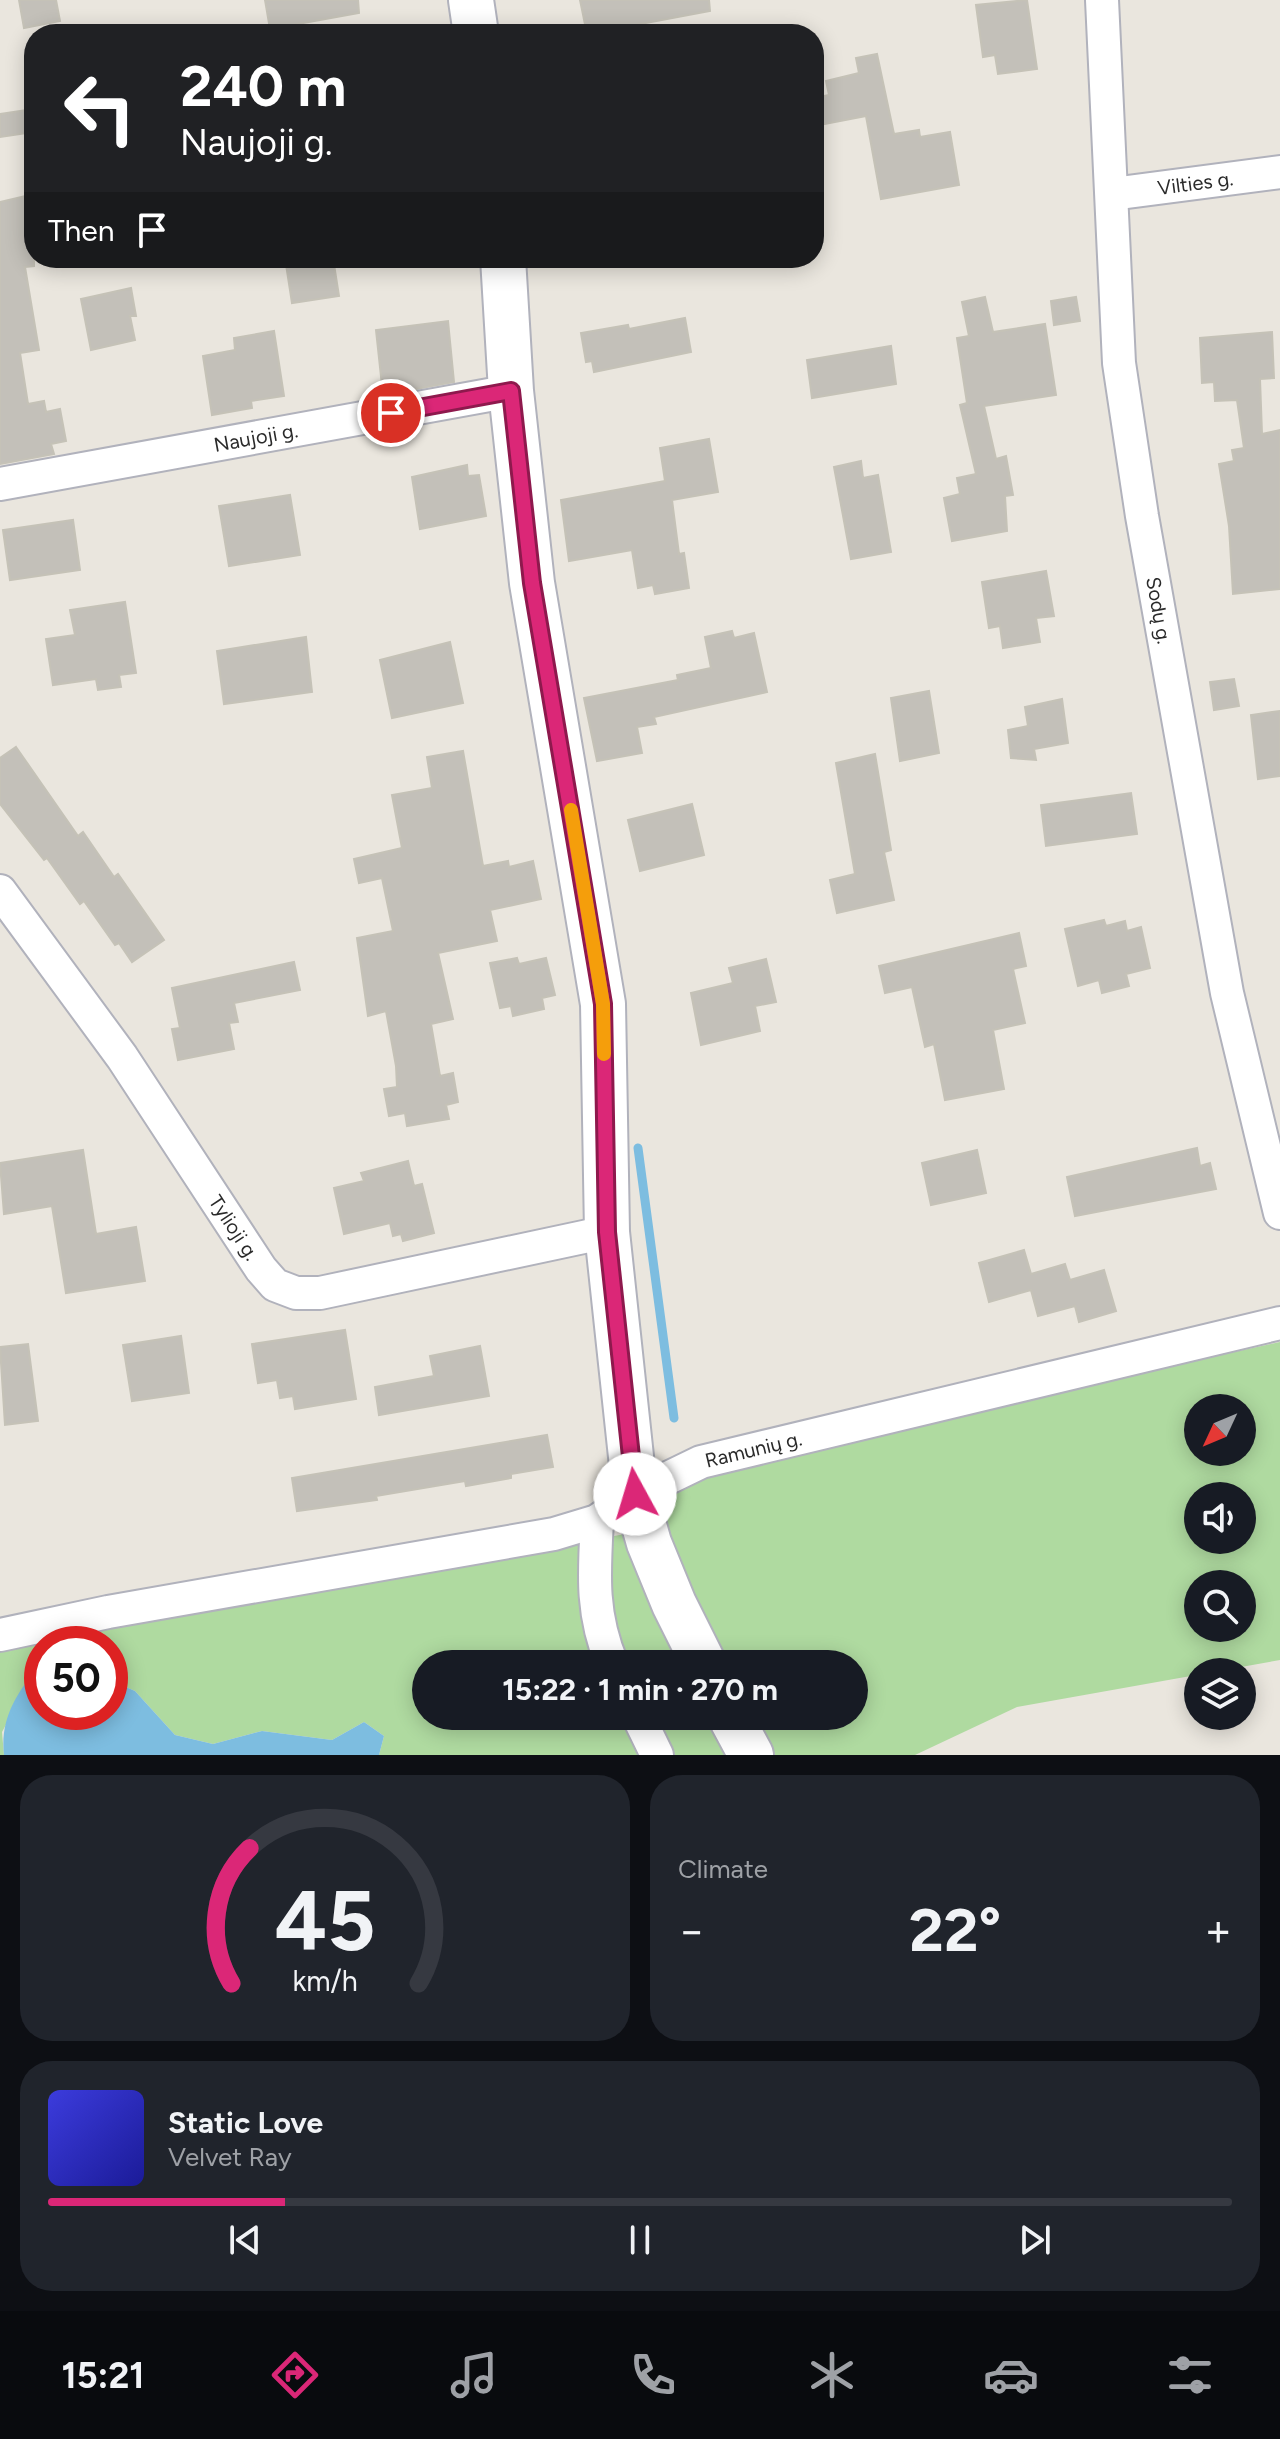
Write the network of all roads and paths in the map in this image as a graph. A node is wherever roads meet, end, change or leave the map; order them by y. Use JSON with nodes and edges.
{"nodes":[{"id":1,"x":471,"y":0,"type":"edge"},
{"id":2,"x":1102,"y":0,"type":"edge"},
{"id":3,"x":475,"y":24,"type":"edge"},
{"id":4,"x":1280,"y":172,"type":"edge"},
{"id":5,"x":1112,"y":194,"type":"junction"},
{"id":6,"x":504,"y":268,"type":"edge"},
{"id":7,"x":511,"y":391,"type":"junction"},
{"id":8,"x":0,"y":484,"type":"edge"},
{"id":9,"x":0,"y":891,"type":"edge"},
{"id":10,"x":1280,"y":1213,"type":"edge"},
{"id":11,"x":607,"y":1232,"type":"junction"},
{"id":12,"x":1280,"y":1323,"type":"edge"},
{"id":13,"x":635,"y":1494,"type":"junction"},
{"id":14,"x":597,"y":1521,"type":"junction"},
{"id":15,"x":0,"y":1635,"type":"edge"},
{"id":16,"x":607,"y":1650,"type":"edge"},
{"id":17,"x":697,"y":1650,"type":"edge"},
{"id":18,"x":645,"y":1730,"type":"edge"},
{"id":19,"x":738,"y":1730,"type":"edge"},
{"id":20,"x":657,"y":1755,"type":"edge"},
{"id":21,"x":751,"y":1755,"type":"edge"}],
"edges":[{"from":1,"to":3,"type":"main road"},
{"from":2,"to":5,"type":"street","name":"Sodų g."},
{"from":4,"to":5,"type":"street","name":"Vilties g."},
{"from":5,"to":10,"type":"street","name":"Sodų g."},
{"from":6,"to":7,"type":"main road"},
{"from":7,"to":8,"type":"street","name":"Naujoji g."},
{"from":7,"to":11,"type":"main road"},
{"from":9,"to":11,"type":"street","name":"Tylioji g."},
{"from":11,"to":13,"type":"main road"},
{"from":12,"to":13,"type":"street","name":"Ramunių g."},
{"from":13,"to":14,"type":"street","name":"Ramunių g."},
{"from":13,"to":17,"type":"main road"},
{"from":14,"to":15,"type":"street","name":"Ramunių g."},
{"from":14,"to":16,"type":"street"},
{"from":18,"to":20,"type":"street"},
{"from":19,"to":21,"type":"main road"}]}
